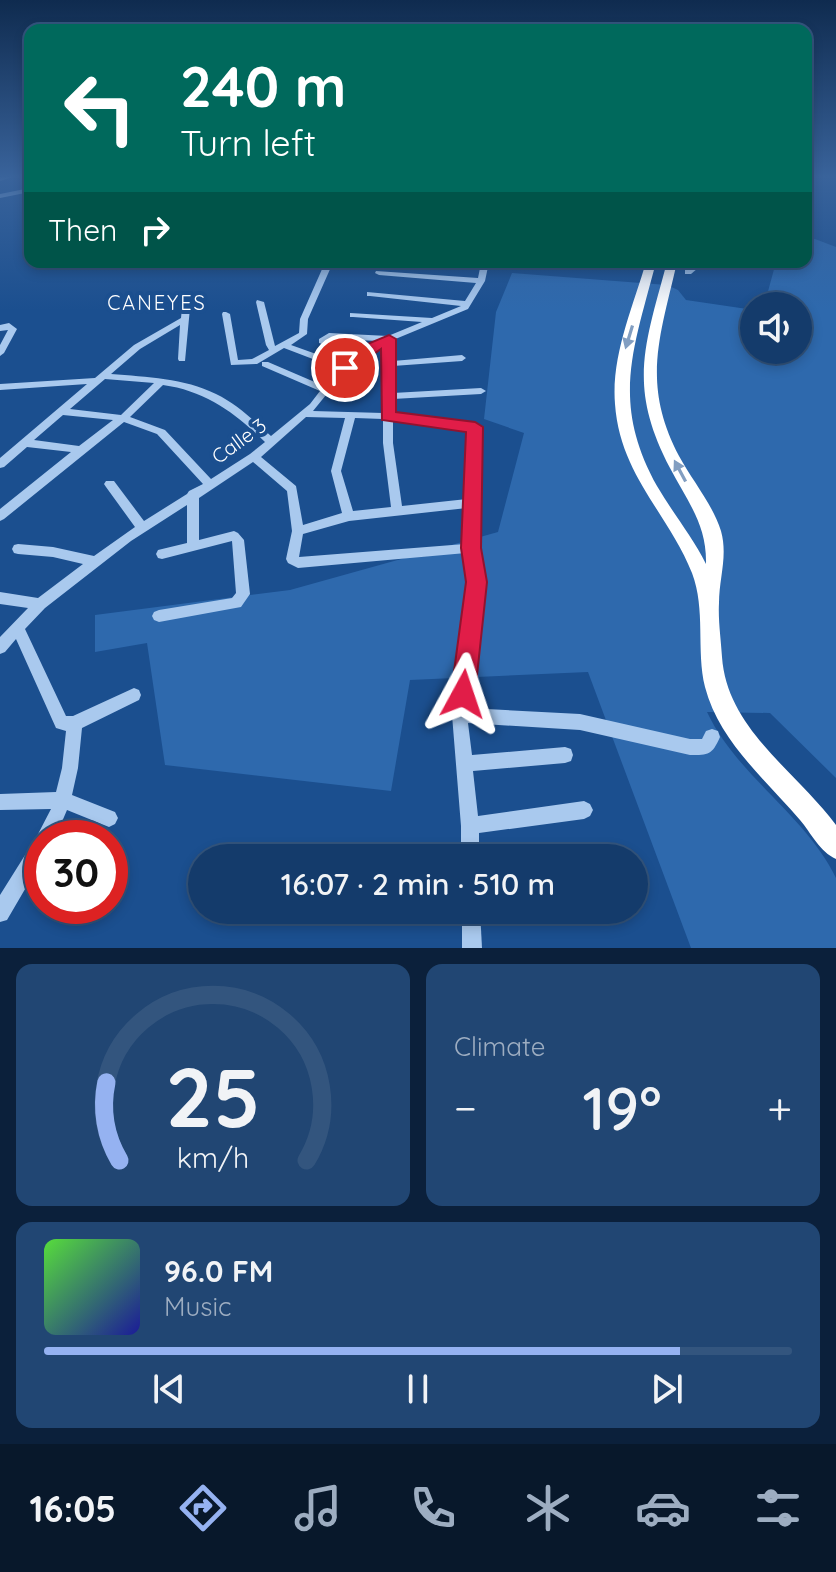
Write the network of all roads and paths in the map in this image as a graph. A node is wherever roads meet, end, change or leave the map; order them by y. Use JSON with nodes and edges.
{"nodes":[{"id":1,"x":327,"y":268,"type":"edge"},
{"id":2,"x":483,"y":268,"type":"edge"},
{"id":3,"x":649,"y":268,"type":"edge"},
{"id":4,"x":671,"y":268,"type":"edge"},
{"id":5,"x":693,"y":268,"type":"edge"},
{"id":6,"x":688,"y":272,"type":"dead end"},
{"id":7,"x":379,"y":273,"type":"dead end"},
{"id":8,"x":481,"y":281,"type":"junction"},
{"id":9,"x":370,"y":294,"type":"dead end"},
{"id":10,"x":260,"y":302,"type":"dead end"},
{"id":11,"x":467,"y":304,"type":"junction"},
{"id":12,"x":186,"y":308,"type":"dead end"},
{"id":13,"x":226,"y":314,"type":"dead end"},
{"id":14,"x":353,"y":315,"type":"dead end"},
{"id":15,"x":184,"y":320,"type":"junction"},
{"id":16,"x":434,"y":321,"type":"junction"},
{"id":17,"x":0,"y":328,"type":"edge"},
{"id":18,"x":389,"y":339,"type":"junction"},
{"id":19,"x":279,"y":348,"type":"junction"},
{"id":20,"x":351,"y":350,"type":"dead end"},
{"id":21,"x":0,"y":353,"type":"edge"},
{"id":22,"x":462,"y":358,"type":"dead end"},
{"id":23,"x":182,"y":359,"type":"dead end"},
{"id":24,"x":265,"y":364,"type":"dead end"},
{"id":25,"x":388,"y":364,"type":"junction"},
{"id":26,"x":345,"y":368,"type":"junction"},
{"id":27,"x":100,"y":379,"type":"junction"},
{"id":28,"x":162,"y":381,"type":"junction"},
{"id":29,"x":0,"y":387,"type":"edge"},
{"id":30,"x":326,"y":390,"type":"junction"},
{"id":31,"x":481,"y":391,"type":"dead end"},
{"id":32,"x":388,"y":396,"type":"junction"},
{"id":33,"x":63,"y":412,"type":"junction"},
{"id":34,"x":304,"y":414,"type":"junction"},
{"id":35,"x":351,"y":415,"type":"junction"},
{"id":36,"x":388,"y":416,"type":"junction"},
{"id":37,"x":123,"y":418,"type":"junction"},
{"id":38,"x":271,"y":442,"type":"junction"},
{"id":39,"x":26,"y":443,"type":"junction"},
{"id":40,"x":81,"y":450,"type":"junction"},
{"id":41,"x":254,"y":457,"type":"junction"},
{"id":42,"x":0,"y":464,"type":"edge"},
{"id":43,"x":110,"y":484,"type":"dead end"},
{"id":44,"x":209,"y":484,"type":"junction"},
{"id":45,"x":193,"y":494,"type":"junction"},
{"id":46,"x":473,"y":503,"type":"junction"},
{"id":47,"x":397,"y":511,"type":"junction"},
{"id":48,"x":0,"y":516,"type":"edge"},
{"id":49,"x":349,"y":516,"type":"junction"},
{"id":50,"x":142,"y":527,"type":"junction"},
{"id":51,"x":298,"y":531,"type":"junction"},
{"id":52,"x":193,"y":546,"type":"junction"},
{"id":53,"x":471,"y":548,"type":"junction"},
{"id":54,"x":18,"y":549,"type":"dead end"},
{"id":55,"x":162,"y":554,"type":"dead end"},
{"id":56,"x":97,"y":562,"type":"junction"},
{"id":57,"x":0,"y":598,"type":"edge"},
{"id":58,"x":710,"y":601,"type":"junction"},
{"id":59,"x":40,"y":604,"type":"junction"},
{"id":60,"x":159,"y":616,"type":"dead end"},
{"id":61,"x":18,"y":628,"type":"junction"},
{"id":62,"x":0,"y":647,"type":"edge"},
{"id":63,"x":134,"y":695,"type":"dead end"},
{"id":64,"x":460,"y":715,"type":"junction"},
{"id":65,"x":74,"y":724,"type":"junction"},
{"id":66,"x":712,"y":737,"type":"dead end"},
{"id":67,"x":565,"y":755,"type":"dead end"},
{"id":68,"x":464,"y":764,"type":"junction"},
{"id":69,"x":62,"y":800,"type":"junction"},
{"id":70,"x":0,"y":802,"type":"edge"},
{"id":71,"x":584,"y":810,"type":"dead end"},
{"id":72,"x":109,"y":818,"type":"dead end"},
{"id":73,"x":53,"y":820,"type":"edge"},
{"id":74,"x":470,"y":826,"type":"junction"},
{"id":75,"x":470,"y":844,"type":"edge"},
{"id":76,"x":836,"y":846,"type":"edge"},
{"id":77,"x":24,"y":873,"type":"edge"},
{"id":78,"x":0,"y":913,"type":"edge"},
{"id":79,"x":471,"y":924,"type":"edge"},
{"id":80,"x":472,"y":948,"type":"edge"}],
"edges":[{"from":1,"to":19,"type":"street"},
{"from":2,"to":8,"type":"street"},
{"from":3,"to":58,"type":"highway","one_way":true},
{"from":58,"to":4,"type":"highway","one_way":true},
{"from":5,"to":6,"type":"street"},
{"from":7,"to":8,"type":"street"},
{"from":8,"to":11,"type":"street"},
{"from":9,"to":11,"type":"street"},
{"from":10,"to":19,"type":"street"},
{"from":11,"to":16,"type":"street","name":"Calle 3"},
{"from":12,"to":15,"type":"street"},
{"from":13,"to":19,"type":"street"},
{"from":14,"to":16,"type":"street"},
{"from":15,"to":23,"type":"street"},
{"from":15,"to":27,"type":"street"},
{"from":16,"to":18,"type":"street","name":"Calle 3"},
{"from":17,"to":21,"type":"street"},
{"from":18,"to":20,"type":"street"},
{"from":18,"to":25,"type":"street"},
{"from":18,"to":26,"type":"street","name":"Calle 3"},
{"from":19,"to":26,"type":"street"},
{"from":22,"to":25,"type":"street"},
{"from":24,"to":30,"type":"street"},
{"from":25,"to":32,"type":"street"},
{"from":26,"to":30,"type":"street","name":"Calle 3"},
{"from":27,"to":28,"type":"street"},
{"from":27,"to":29,"type":"street"},
{"from":27,"to":33,"type":"street"},
{"from":28,"to":37,"type":"street"},
{"from":28,"to":38,"type":"street"},
{"from":30,"to":34,"type":"street","name":"Calle 3"},
{"from":31,"to":32,"type":"street"},
{"from":32,"to":36,"type":"street"},
{"from":33,"to":37,"type":"street"},
{"from":33,"to":39,"type":"street"},
{"from":34,"to":35,"type":"street"},
{"from":34,"to":38,"type":"street","name":"Calle 3"},
{"from":35,"to":36,"type":"street"},
{"from":35,"to":49,"type":"street"},
{"from":36,"to":46,"type":"street"},
{"from":36,"to":47,"type":"street"},
{"from":37,"to":40,"type":"street"},
{"from":37,"to":44,"type":"street"},
{"from":38,"to":41,"type":"street","name":"Calle 3"},
{"from":39,"to":40,"type":"street"},
{"from":39,"to":42,"type":"street"},
{"from":40,"to":48,"type":"street"},
{"from":41,"to":44,"type":"street","name":"Calle 3"},
{"from":41,"to":51,"type":"street"},
{"from":43,"to":50,"type":"street"},
{"from":44,"to":45,"type":"street","name":"Calle 3"},
{"from":45,"to":50,"type":"street","name":"Calle 3"},
{"from":45,"to":52,"type":"street"},
{"from":46,"to":47,"type":"street"},
{"from":46,"to":53,"type":"street"},
{"from":47,"to":49,"type":"street"},
{"from":49,"to":51,"type":"street"},
{"from":50,"to":56,"type":"street","name":"Calle 3"},
{"from":51,"to":53,"type":"street"},
{"from":52,"to":55,"type":"street"},
{"from":52,"to":60,"type":"street"},
{"from":53,"to":64,"type":"street"},
{"from":54,"to":56,"type":"street"},
{"from":56,"to":59,"type":"street","name":"Calle 3"},
{"from":57,"to":59,"type":"street"},
{"from":58,"to":76,"type":"highway"},
{"from":59,"to":61,"type":"street","name":"Calle 3"},
{"from":61,"to":62,"type":"street","name":"Calle 3"},
{"from":61,"to":65,"type":"street"},
{"from":63,"to":65,"type":"street"},
{"from":64,"to":66,"type":"street"},
{"from":64,"to":68,"type":"street"},
{"from":65,"to":69,"type":"street"},
{"from":67,"to":68,"type":"street"},
{"from":68,"to":74,"type":"street"},
{"from":69,"to":70,"type":"street"},
{"from":69,"to":72,"type":"street"},
{"from":69,"to":73,"type":"street"},
{"from":71,"to":74,"type":"street"},
{"from":74,"to":75,"type":"street"},
{"from":77,"to":78,"type":"street"},
{"from":79,"to":80,"type":"street"}]}
